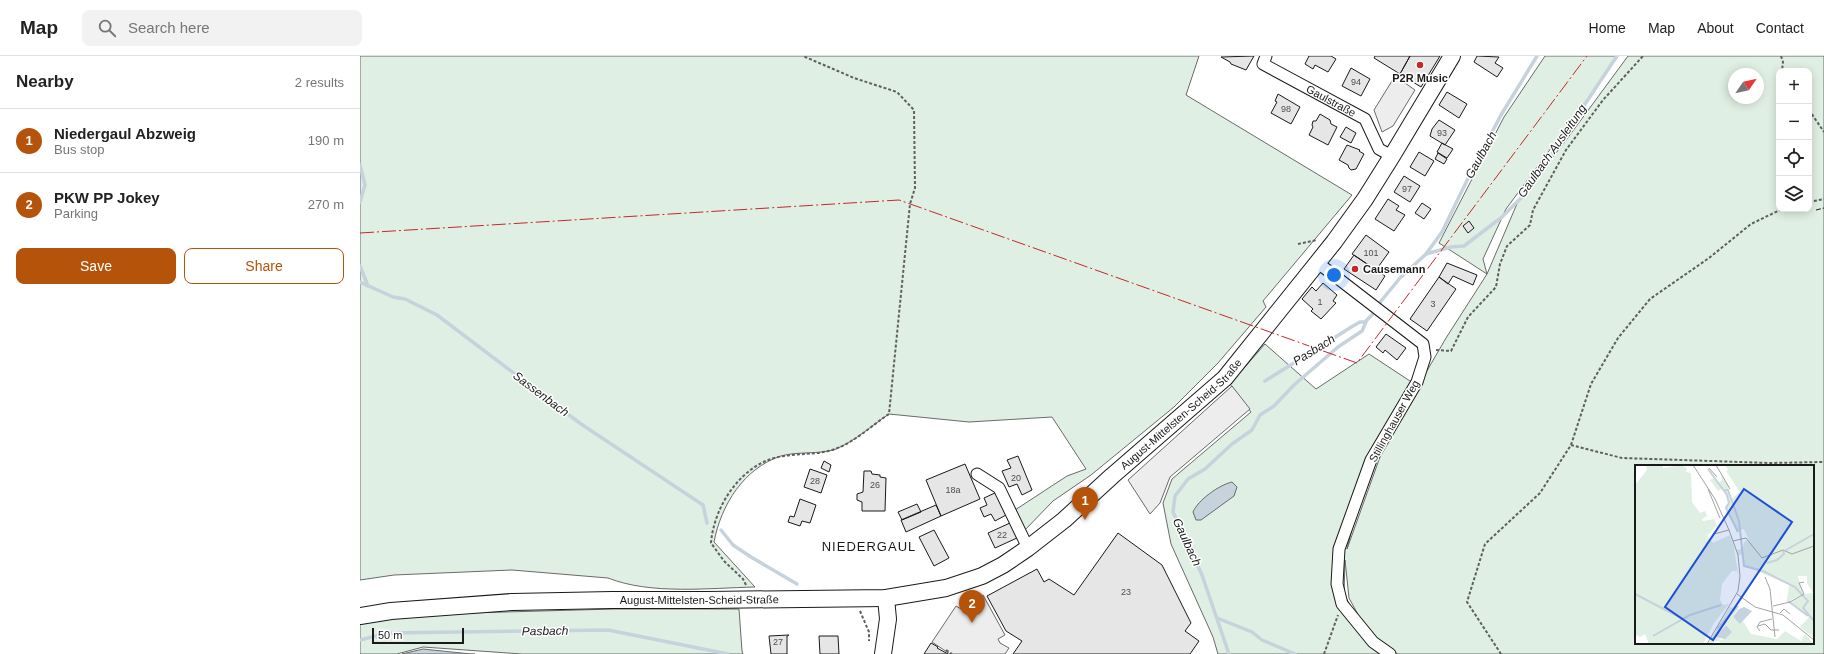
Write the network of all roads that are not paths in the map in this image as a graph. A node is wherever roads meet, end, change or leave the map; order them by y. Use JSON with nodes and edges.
{"nodes":[{"id":1,"x":1266,"y":56,"type":"edge"},
{"id":2,"x":1452,"y":56,"type":"edge"},
{"id":3,"x":1392,"y":156,"type":"junction"},
{"id":4,"x":1318,"y":263,"type":"junction"},
{"id":5,"x":977,"y":474,"type":"dead end"},
{"id":6,"x":1028,"y":548,"type":"junction"},
{"id":7,"x":886,"y":598,"type":"junction"},
{"id":8,"x":360,"y":616,"type":"edge"},
{"id":9,"x":883,"y":654,"type":"edge"},
{"id":10,"x":1390,"y":654,"type":"edge"}],
"edges":[{"from":1,"to":3,"type":"street","name":"Gaulstraße"},
{"from":2,"to":3,"type":"main road"},
{"from":3,"to":4,"type":"main road"},
{"from":4,"to":6,"type":"main road","name":"August-Mittelsten-Scheid-Straße"},
{"from":4,"to":10,"type":"street","name":"Stillinghauser Weg"},
{"from":5,"to":6,"type":"street"},
{"from":6,"to":7,"type":"main road","name":"August-Mittelsten-Scheid-Straße"},
{"from":7,"to":8,"type":"main road","name":"August-Mittelsten-Scheid-Straße"},
{"from":7,"to":9,"type":"main road"}]}
